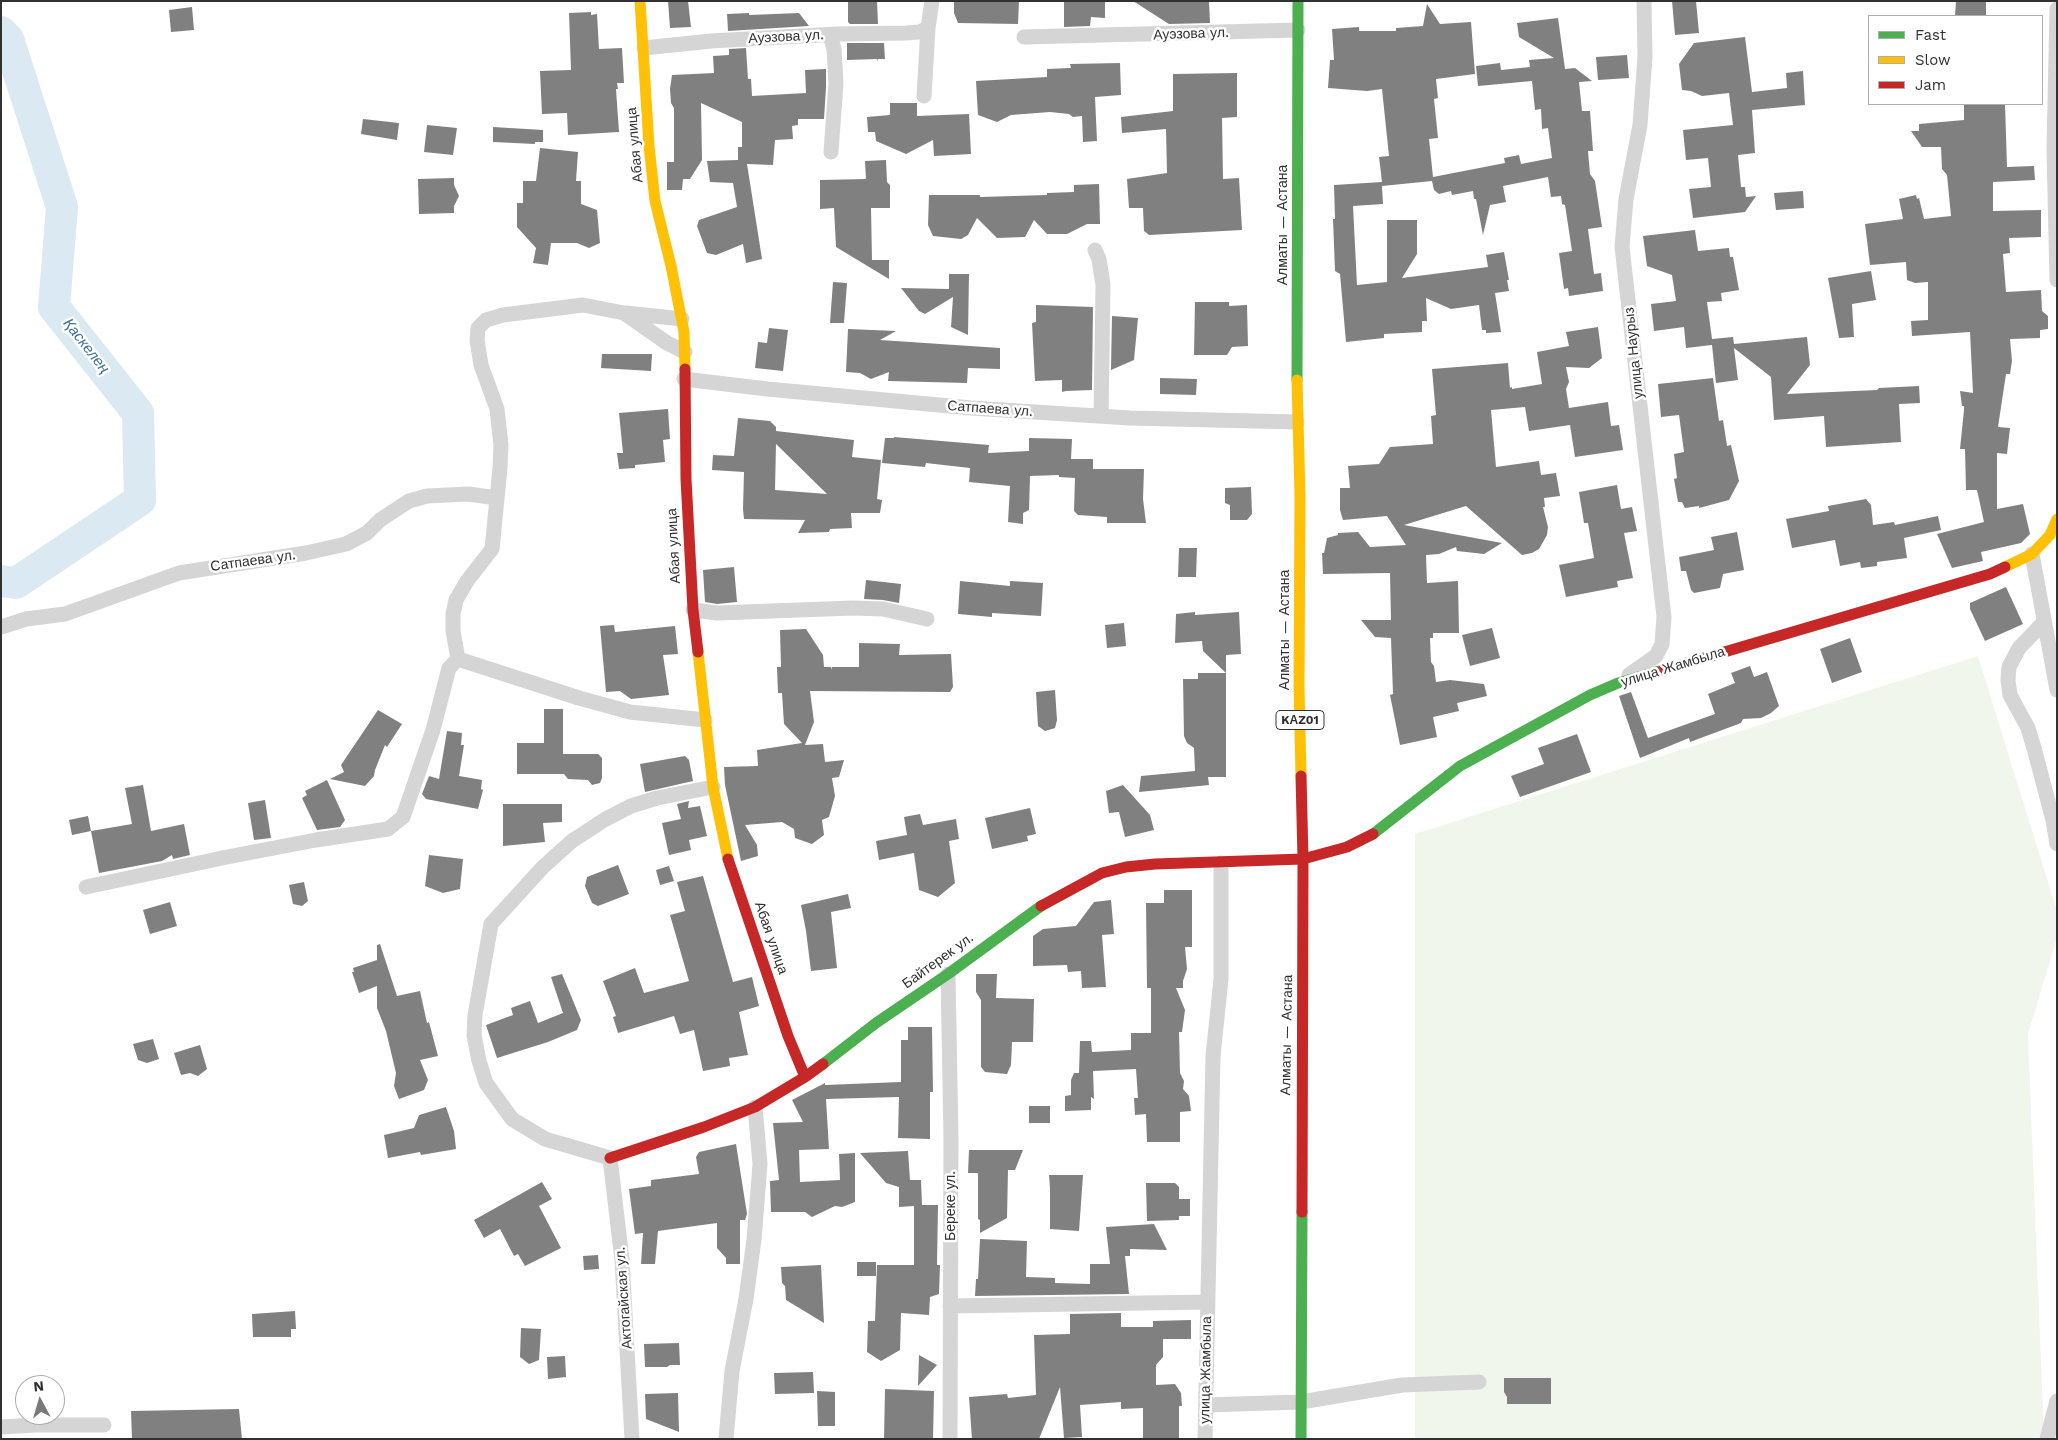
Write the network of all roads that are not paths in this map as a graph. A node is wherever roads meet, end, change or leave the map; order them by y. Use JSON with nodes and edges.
{"nodes":[{"id":1,"x":640,"y":1,"type":"edge"},
{"id":2,"x":932,"y":1,"type":"edge"},
{"id":3,"x":1298,"y":1,"type":"edge"},
{"id":4,"x":1644,"y":1,"type":"edge"},
{"id":5,"x":2057,"y":8,"type":"edge"},
{"id":6,"x":928,"y":28,"type":"junction"},
{"id":7,"x":1298,"y":30,"type":"junction"},
{"id":8,"x":830,"y":35,"type":"junction"},
{"id":9,"x":1024,"y":37,"type":"dead end"},
{"id":10,"x":644,"y":48,"type":"junction"},
{"id":11,"x":924,"y":96,"type":"dead end"},
{"id":12,"x":831,"y":152,"type":"dead end"},
{"id":13,"x":1095,"y":250,"type":"dead end"},
{"id":14,"x":2057,"y":280,"type":"edge"},
{"id":15,"x":624,"y":313,"type":"junction"},
{"id":16,"x":682,"y":319,"type":"junction"},
{"id":17,"x":685,"y":352,"type":"junction"},
{"id":18,"x":684,"y":379,"type":"junction"},
{"id":19,"x":1101,"y":416,"type":"junction"},
{"id":20,"x":1298,"y":422,"type":"junction"},
{"id":21,"x":497,"y":498,"type":"junction"},
{"id":22,"x":2057,"y":519,"type":"edge"},
{"id":23,"x":2032,"y":554,"type":"junction"},
{"id":24,"x":693,"y":610,"type":"junction"},
{"id":25,"x":927,"y":619,"type":"dead end"},
{"id":26,"x":2044,"y":622,"type":"junction"},
{"id":27,"x":1,"y":628,"type":"edge"},
{"id":28,"x":458,"y":659,"type":"junction"},
{"id":29,"x":1618,"y":683,"type":"junction"},
{"id":30,"x":2057,"y":690,"type":"edge"},
{"id":31,"x":705,"y":720,"type":"junction"},
{"id":32,"x":713,"y":787,"type":"junction"},
{"id":33,"x":2057,"y":844,"type":"edge"},
{"id":34,"x":1304,"y":859,"type":"junction"},
{"id":35,"x":1221,"y":863,"type":"junction"},
{"id":36,"x":86,"y":887,"type":"dead end"},
{"id":37,"x":948,"y":974,"type":"junction"},
{"id":38,"x":805,"y":1077,"type":"junction"},
{"id":39,"x":755,"y":1107,"type":"junction"},
{"id":40,"x":610,"y":1158,"type":"junction"},
{"id":41,"x":1208,"y":1302,"type":"junction"},
{"id":42,"x":950,"y":1306,"type":"junction"},
{"id":43,"x":1479,"y":1382,"type":"dead end"},
{"id":44,"x":2057,"y":1401,"type":"edge"},
{"id":45,"x":1301,"y":1402,"type":"junction"},
{"id":46,"x":1206,"y":1405,"type":"junction"},
{"id":47,"x":104,"y":1425,"type":"dead end"},
{"id":48,"x":1,"y":1427,"type":"edge"},
{"id":49,"x":632,"y":1439,"type":"edge"},
{"id":50,"x":726,"y":1439,"type":"edge"},
{"id":51,"x":950,"y":1439,"type":"edge"},
{"id":52,"x":1205,"y":1439,"type":"edge"},
{"id":53,"x":1301,"y":1439,"type":"edge"},
{"id":54,"x":2047,"y":1439,"type":"edge"}],
"edges":[{"from":1,"to":10,"type":"main road","name":"Абая улица"},
{"from":2,"to":6,"type":"street"},
{"from":3,"to":7,"type":"main road","name":"Алматы — Астана","number":"KАZ01"},
{"from":4,"to":29,"type":"street","name":"улица Наурыз"},
{"from":5,"to":14,"type":"street"},
{"from":6,"to":8,"type":"street","name":"Ауэзова ул."},
{"from":6,"to":11,"type":"street"},
{"from":7,"to":9,"type":"street","name":"Ауэзова ул."},
{"from":7,"to":20,"type":"main road","name":"Алматы — Астана","number":"KАZ01"},
{"from":8,"to":10,"type":"street","name":"Ауэзова ул."},
{"from":8,"to":12,"type":"street"},
{"from":10,"to":16,"type":"main road","name":"Абая улица"},
{"from":13,"to":19,"type":"street"},
{"from":15,"to":16,"type":"street"},
{"from":15,"to":17,"type":"street"},
{"from":15,"to":21,"type":"street"},
{"from":16,"to":17,"type":"main road","name":"Абая улица"},
{"from":17,"to":18,"type":"main road","name":"Абая улица"},
{"from":18,"to":19,"type":"street","name":"Сатпаева ул."},
{"from":18,"to":24,"type":"main road","name":"Абая улица"},
{"from":19,"to":20,"type":"street","name":"Сатпаева ул."},
{"from":20,"to":34,"type":"main road","name":"Алматы — Астана","number":"KАZ01"},
{"from":21,"to":27,"type":"street","name":"Сатпаева ул."},
{"from":21,"to":28,"type":"street"},
{"from":22,"to":23,"type":"main road","name":"улица Жамбыла"},
{"from":23,"to":26,"type":"street"},
{"from":23,"to":29,"type":"main road","name":"улица Жамбыла"},
{"from":24,"to":25,"type":"street"},
{"from":24,"to":31,"type":"main road","name":"Абая улица"},
{"from":26,"to":30,"type":"street"},
{"from":26,"to":33,"type":"street"},
{"from":28,"to":31,"type":"street"},
{"from":28,"to":36,"type":"street"},
{"from":29,"to":34,"type":"main road","name":"улица Жамбыла"},
{"from":31,"to":32,"type":"main road","name":"Абая улица"},
{"from":32,"to":38,"type":"main road","name":"Абая улица"},
{"from":32,"to":40,"type":"street"},
{"from":34,"to":35,"type":"main road","name":"Байтерек ул."},
{"from":34,"to":45,"type":"main road","name":"Алматы — Астана","number":"KАZ01"},
{"from":35,"to":37,"type":"main road","name":"Байтерек ул."},
{"from":35,"to":41,"type":"street","name":"улица Жамбыла"},
{"from":37,"to":38,"type":"main road","name":"Байтерек ул."},
{"from":37,"to":42,"type":"street","name":"Береке ул."},
{"from":38,"to":39,"type":"main road","name":"Байтерек ул."},
{"from":39,"to":40,"type":"main road","name":"Байтерек ул."},
{"from":39,"to":50,"type":"street"},
{"from":40,"to":49,"type":"street","name":"Актогайская ул."},
{"from":41,"to":42,"type":"street"},
{"from":41,"to":46,"type":"street","name":"улица Жамбыла"},
{"from":42,"to":51,"type":"street","name":"Береке ул."},
{"from":43,"to":45,"type":"street"},
{"from":44,"to":54,"type":"street"},
{"from":45,"to":46,"type":"street"},
{"from":45,"to":53,"type":"main road","name":"Алматы — Астана","number":"KАZ01"},
{"from":46,"to":52,"type":"street","name":"улица Жамбыла"},
{"from":47,"to":48,"type":"street"}]}
